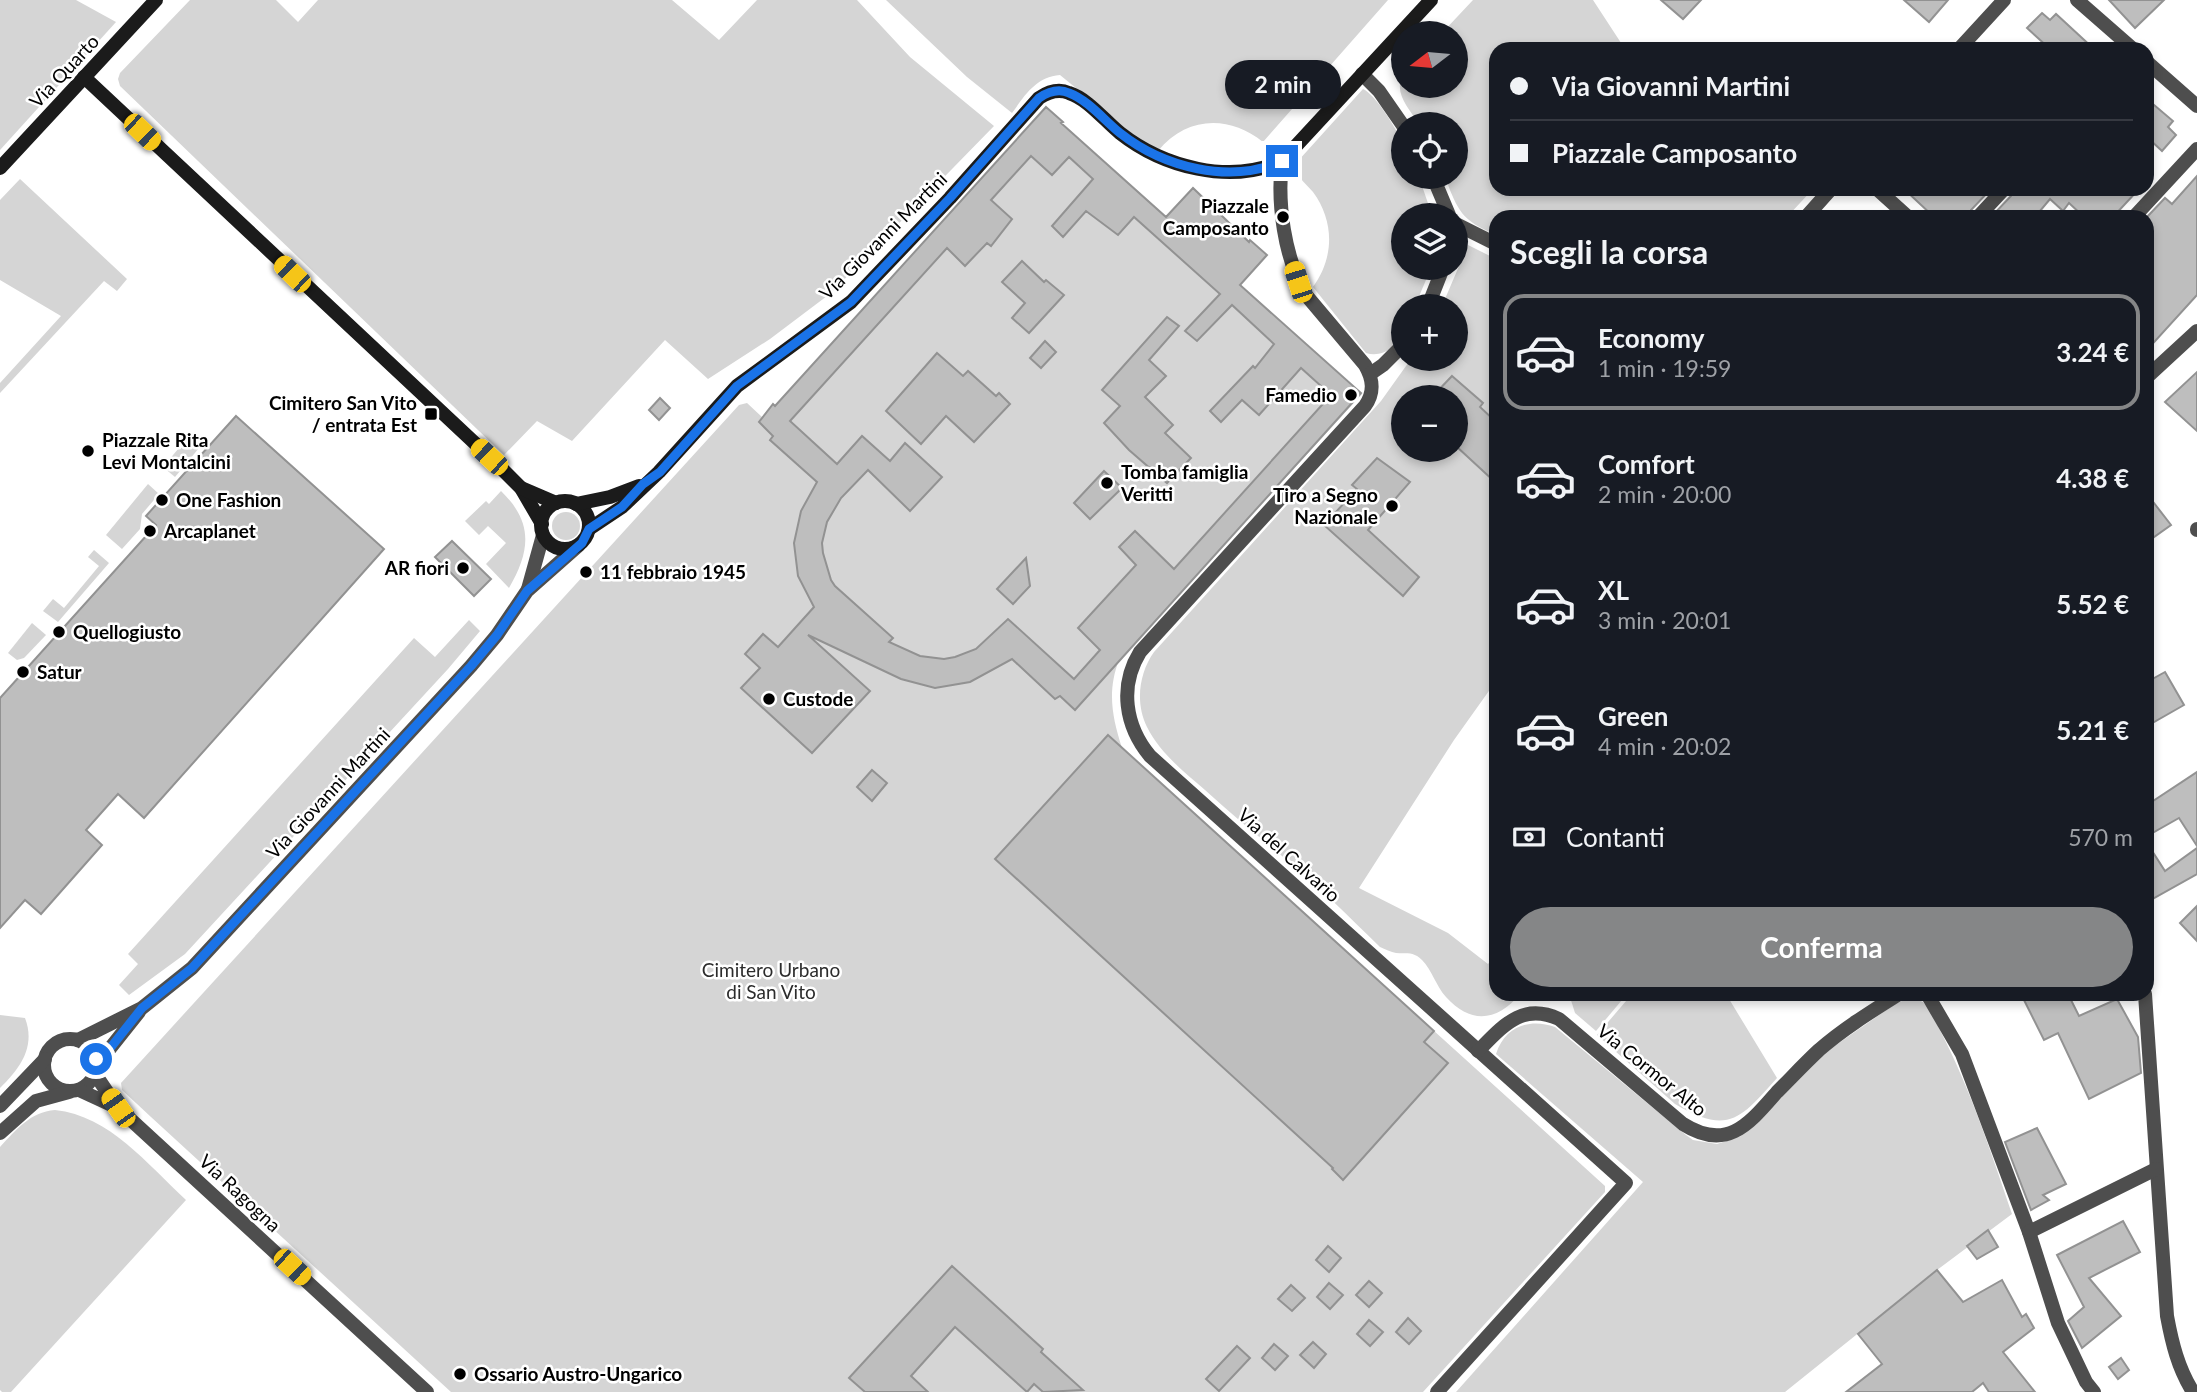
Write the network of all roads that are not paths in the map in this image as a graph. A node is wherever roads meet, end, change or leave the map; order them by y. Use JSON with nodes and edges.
{"nodes":[{"id":1,"x":156,"y":0,"type":"edge"},
{"id":2,"x":1431,"y":0,"type":"edge"},
{"id":3,"x":2004,"y":0,"type":"edge"},
{"id":4,"x":2077,"y":0,"type":"edge"},
{"id":5,"x":1965,"y":42,"type":"edge"},
{"id":6,"x":2124,"y":42,"type":"edge"},
{"id":7,"x":2154,"y":68,"type":"edge"},
{"id":8,"x":1362,"y":74,"type":"junction"},
{"id":9,"x":84,"y":77,"type":"junction"},
{"id":10,"x":2197,"y":106,"type":"edge"},
{"id":11,"x":1394,"y":112,"type":"edge"},
{"id":12,"x":2197,"y":149,"type":"edge"},
{"id":13,"x":1282,"y":161,"type":"junction"},
{"id":14,"x":0,"y":167,"type":"edge"},
{"id":15,"x":2154,"y":195,"type":"edge"},
{"id":16,"x":1825,"y":196,"type":"edge"},
{"id":17,"x":1885,"y":196,"type":"edge"},
{"id":18,"x":1998,"y":196,"type":"edge"},
{"id":19,"x":2153,"y":196,"type":"edge"},
{"id":20,"x":1812,"y":210,"type":"edge"},
{"id":21,"x":1900,"y":210,"type":"edge"},
{"id":22,"x":1984,"y":210,"type":"edge"},
{"id":23,"x":2140,"y":210,"type":"edge"},
{"id":24,"x":1468,"y":230,"type":"edge"},
{"id":25,"x":1489,"y":240,"type":"edge"},
{"id":26,"x":2197,"y":331,"type":"edge"},
{"id":27,"x":1391,"y":357,"type":"edge"},
{"id":28,"x":2154,"y":371,"type":"edge"},
{"id":29,"x":1370,"y":374,"type":"junction"},
{"id":30,"x":643,"y":484,"type":"junction"},
{"id":31,"x":521,"y":488,"type":"junction"},
{"id":32,"x":556,"y":503,"type":"junction"},
{"id":33,"x":576,"y":504,"type":"junction"},
{"id":34,"x":542,"y":529,"type":"junction"},
{"id":35,"x":589,"y":529,"type":"junction"},
{"id":36,"x":579,"y":545,"type":"junction"},
{"id":37,"x":527,"y":591,"type":"junction"},
{"id":38,"x":1888,"y":1001,"type":"edge"},
{"id":39,"x":1931,"y":1001,"type":"edge"},
{"id":40,"x":2145,"y":1001,"type":"edge"},
{"id":41,"x":142,"y":1008,"type":"junction"},
{"id":42,"x":78,"y":1040,"type":"junction"},
{"id":43,"x":1478,"y":1051,"type":"junction"},
{"id":44,"x":45,"y":1059,"type":"junction"},
{"id":45,"x":96,"y":1070,"type":"junction"},
{"id":46,"x":76,"y":1090,"type":"junction"},
{"id":47,"x":0,"y":1107,"type":"edge"},
{"id":48,"x":118,"y":1108,"type":"junction"},
{"id":49,"x":0,"y":1133,"type":"edge"},
{"id":50,"x":2157,"y":1169,"type":"junction"},
{"id":51,"x":2029,"y":1232,"type":"junction"},
{"id":52,"x":427,"y":1392,"type":"edge"},
{"id":53,"x":1437,"y":1392,"type":"edge"},
{"id":54,"x":2094,"y":1392,"type":"edge"},
{"id":55,"x":2193,"y":1392,"type":"edge"}],
"edges":[{"from":1,"to":9,"type":"street","name":"Via Quarto"},
{"from":2,"to":8,"type":"street"},
{"from":3,"to":5,"type":"street"},
{"from":4,"to":6,"type":"street"},
{"from":7,"to":10,"type":"street"},
{"from":8,"to":11,"type":"street"},
{"from":8,"to":13,"type":"street"},
{"from":9,"to":14,"type":"street","name":"Via Quarto"},
{"from":9,"to":31,"type":"street"},
{"from":12,"to":15,"type":"street"},
{"from":13,"to":29,"type":"street"},
{"from":13,"to":30,"type":"street","name":"Via Giovanni Martini"},
{"from":16,"to":20,"type":"street"},
{"from":17,"to":21,"type":"street"},
{"from":18,"to":22,"type":"street"},
{"from":19,"to":23,"type":"street"},
{"from":24,"to":25,"type":"street"},
{"from":26,"to":28,"type":"street"},
{"from":27,"to":29,"type":"street"},
{"from":29,"to":43,"type":"street","name":"Via del Calvario"},
{"from":30,"to":33,"type":"street","name":"Via Giovanni Martini"},
{"from":30,"to":35,"type":"street","name":"Via Giovanni Martini"},
{"from":31,"to":32,"type":"street"},
{"from":31,"to":34,"type":"street"},
{"from":32,"to":33,"type":"street"},
{"from":32,"to":34,"type":"street"},
{"from":33,"to":35,"type":"street"},
{"from":34,"to":36,"type":"street"},
{"from":34,"to":37,"type":"street","name":"Via Giovanni Martini"},
{"from":35,"to":36,"type":"street"},
{"from":36,"to":37,"type":"street","name":"Via Giovanni Martini"},
{"from":37,"to":41,"type":"street","name":"Via Giovanni Martini"},
{"from":38,"to":43,"type":"street","name":"Via Cormor Alto"},
{"from":39,"to":51,"type":"street"},
{"from":40,"to":50,"type":"street"},
{"from":41,"to":42,"type":"street","name":"Via Giovanni Martini"},
{"from":41,"to":45,"type":"street","name":"Via Giovanni Martini"},
{"from":42,"to":44,"type":"street"},
{"from":42,"to":45,"type":"street"},
{"from":43,"to":53,"type":"street","name":"Via del Calvario"},
{"from":44,"to":46,"type":"street"},
{"from":44,"to":47,"type":"street"},
{"from":45,"to":46,"type":"street"},
{"from":45,"to":48,"type":"street","name":"Via Ragogna"},
{"from":46,"to":48,"type":"street","name":"Via Ragogna"},
{"from":46,"to":49,"type":"street"},
{"from":48,"to":52,"type":"street","name":"Via Ragogna"},
{"from":50,"to":51,"type":"street"},
{"from":50,"to":55,"type":"street"},
{"from":51,"to":54,"type":"street"}]}
